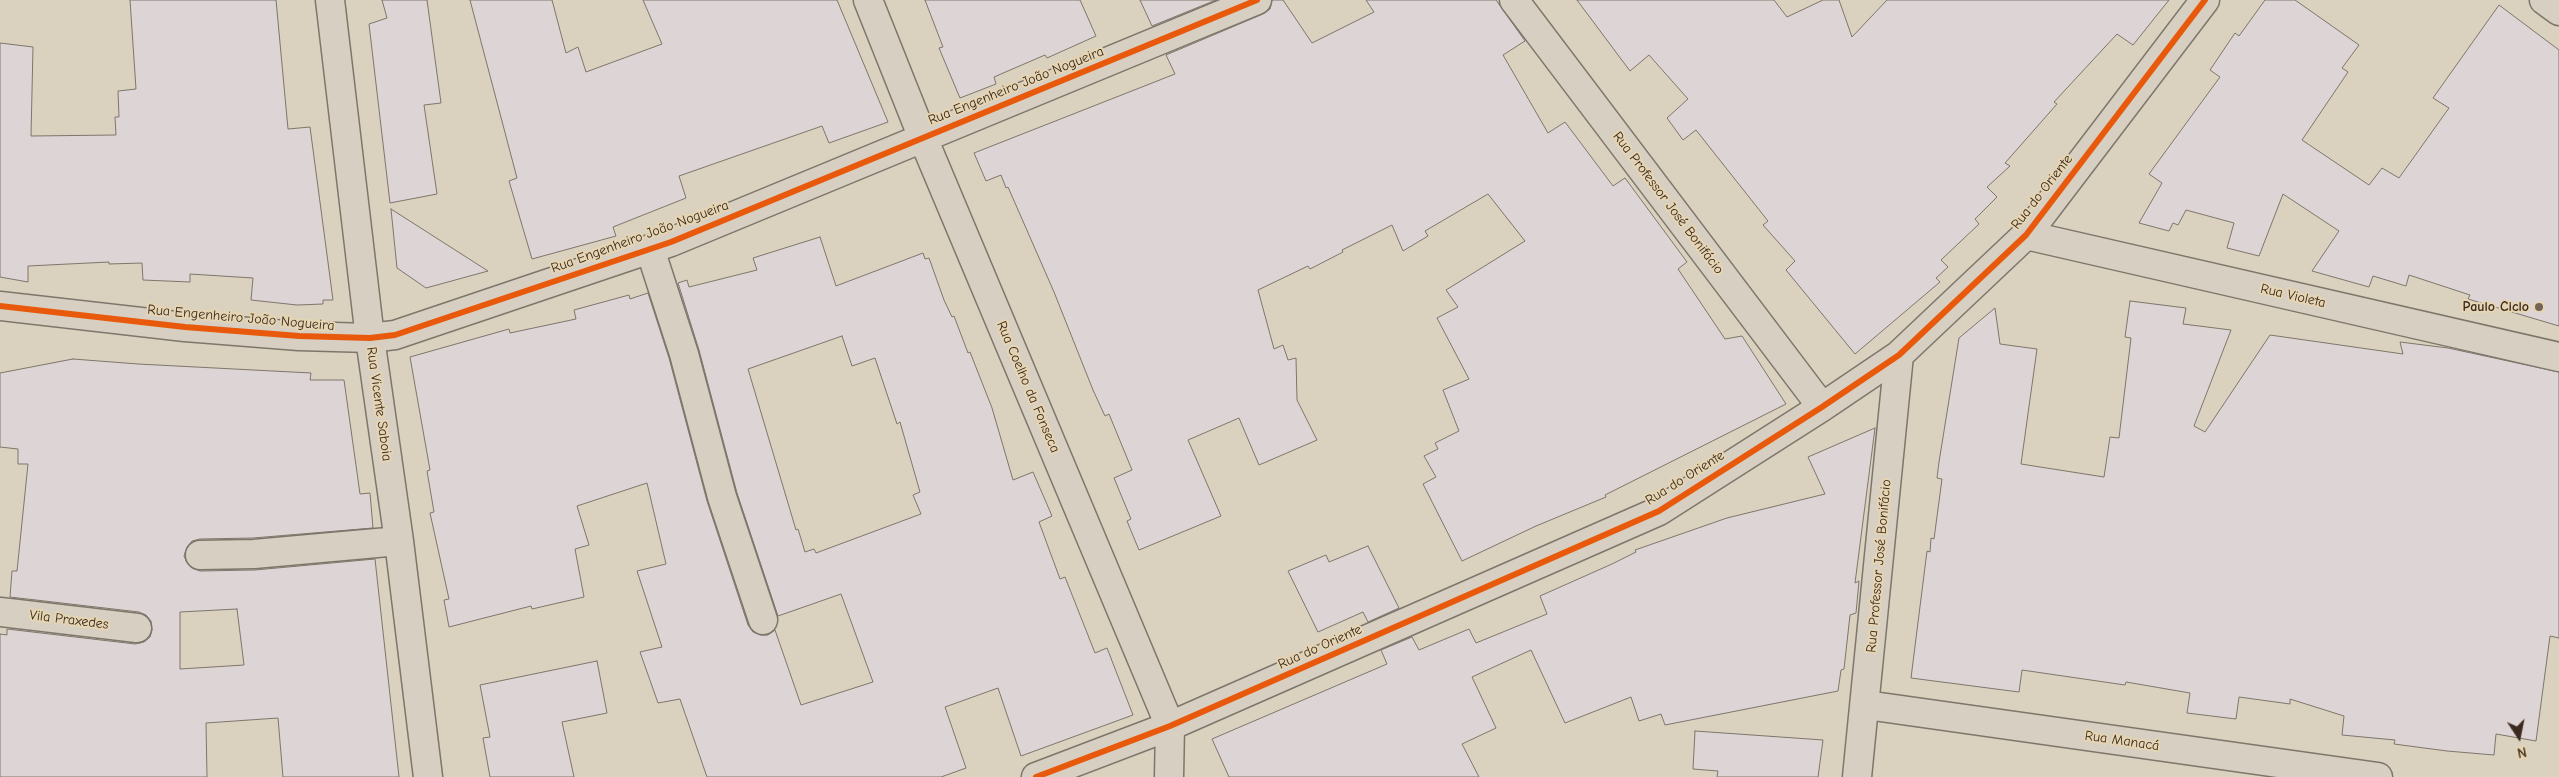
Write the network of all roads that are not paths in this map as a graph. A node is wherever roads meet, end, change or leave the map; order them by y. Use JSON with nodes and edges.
{"nodes":[{"id":1,"x":330,"y":0,"type":"edge"},
{"id":2,"x":868,"y":0,"type":"edge"},
{"id":3,"x":1257,"y":0,"type":"edge"},
{"id":4,"x":1514,"y":0,"type":"edge"},
{"id":5,"x":2206,"y":0,"type":"edge"},
{"id":6,"x":2544,"y":0,"type":"edge"},
{"id":7,"x":2559,"y":11,"type":"edge"},
{"id":8,"x":923,"y":138,"type":"junction"},
{"id":9,"x":2026,"y":235,"type":"junction"},
{"id":10,"x":650,"y":249,"type":"junction"},
{"id":11,"x":0,"y":306,"type":"edge"},
{"id":12,"x":370,"y":338,"type":"junction"},
{"id":13,"x":1899,"y":355,"type":"junction"},
{"id":14,"x":2559,"y":357,"type":"edge"},
{"id":15,"x":1822,"y":406,"type":"junction"},
{"id":16,"x":399,"y":541,"type":"junction"},
{"id":17,"x":200,"y":555,"type":"dead end"},
{"id":18,"x":0,"y":612,"type":"edge"},
{"id":19,"x":763,"y":620,"type":"dead end"},
{"id":20,"x":137,"y":628,"type":"dead end"},
{"id":21,"x":1866,"y":705,"type":"junction"},
{"id":22,"x":1170,"y":726,"type":"junction"},
{"id":23,"x":428,"y":777,"type":"edge"},
{"id":24,"x":1036,"y":777,"type":"edge"},
{"id":25,"x":1169,"y":777,"type":"edge"},
{"id":26,"x":1858,"y":777,"type":"edge"},
{"id":27,"x":2378,"y":777,"type":"edge"}],
"edges":[{"from":1,"to":12,"type":"street","name":"Rua Vicente Saboia"},
{"from":2,"to":8,"type":"street","name":"Rua Coelho da Fonseca"},
{"from":3,"to":8,"type":"street","name":"Rua Engenheiro João Nogueira"},
{"from":4,"to":15,"type":"street","name":"Rua Professor José Bonifácio"},
{"from":5,"to":9,"type":"street","name":"Rua do Oriente"},
{"from":6,"to":7,"type":"street"},
{"from":8,"to":10,"type":"street","name":"Rua Engenheiro João Nogueira"},
{"from":8,"to":22,"type":"street","name":"Rua Coelho da Fonseca"},
{"from":9,"to":13,"type":"street","name":"Rua do Oriente"},
{"from":9,"to":14,"type":"street","name":"Rua Violeta"},
{"from":10,"to":12,"type":"street","name":"Rua Engenheiro João Nogueira"},
{"from":10,"to":19,"type":"street"},
{"from":11,"to":12,"type":"street","name":"Rua Engenheiro João Nogueira"},
{"from":12,"to":16,"type":"street","name":"Rua Vicente Saboia"},
{"from":13,"to":15,"type":"street","name":"Rua do Oriente"},
{"from":13,"to":21,"type":"street","name":"Rua Professor José Bonifácio"},
{"from":15,"to":22,"type":"street","name":"Rua do Oriente"},
{"from":16,"to":17,"type":"street"},
{"from":16,"to":23,"type":"street","name":"Rua Vicente Saboia"},
{"from":18,"to":20,"type":"street","name":"Vila Praxedes"},
{"from":21,"to":26,"type":"street","name":"Rua Professor José Bonifácio"},
{"from":21,"to":27,"type":"street","name":"Rua Manacá"},
{"from":22,"to":24,"type":"street","name":"Rua do Oriente"},
{"from":22,"to":25,"type":"street","name":"Rua Coelho da Fonseca"}]}
